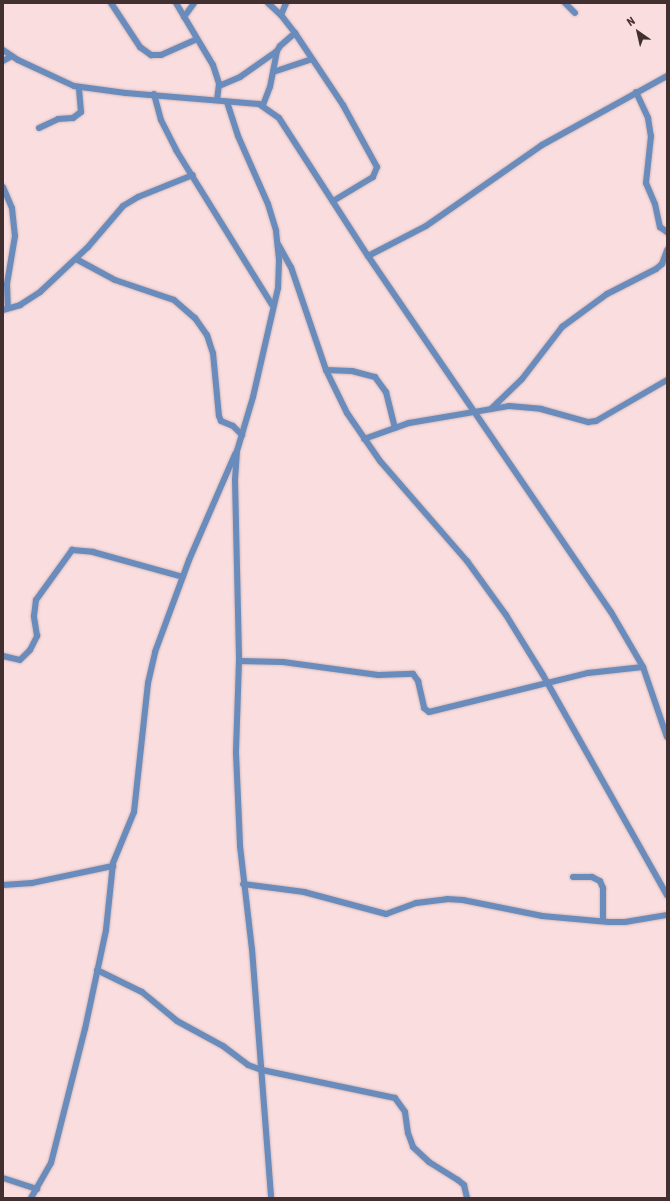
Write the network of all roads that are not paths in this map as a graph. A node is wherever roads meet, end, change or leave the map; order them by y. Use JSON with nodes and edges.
{"nodes":[{"id":1,"x":111,"y":3,"type":"edge"},
{"id":2,"x":176,"y":3,"type":"edge"},
{"id":3,"x":194,"y":3,"type":"edge"},
{"id":4,"x":268,"y":3,"type":"edge"},
{"id":5,"x":286,"y":3,"type":"edge"},
{"id":6,"x":565,"y":3,"type":"edge"},
{"id":7,"x":575,"y":13,"type":"dead end"},
{"id":8,"x":280,"y":15,"type":"junction"},
{"id":9,"x":184,"y":17,"type":"junction"},
{"id":10,"x":295,"y":33,"type":"junction"},
{"id":11,"x":197,"y":39,"type":"junction"},
{"id":12,"x":3,"y":50,"type":"edge"},
{"id":13,"x":277,"y":51,"type":"junction"},
{"id":14,"x":12,"y":56,"type":"junction"},
{"id":15,"x":312,"y":58,"type":"junction"},
{"id":16,"x":3,"y":62,"type":"edge"},
{"id":17,"x":273,"y":72,"type":"junction"},
{"id":18,"x":667,"y":76,"type":"edge"},
{"id":19,"x":219,"y":86,"type":"junction"},
{"id":20,"x":79,"y":87,"type":"junction"},
{"id":21,"x":636,"y":92,"type":"junction"},
{"id":22,"x":154,"y":94,"type":"junction"},
{"id":23,"x":217,"y":100,"type":"junction"},
{"id":24,"x":227,"y":102,"type":"junction"},
{"id":25,"x":263,"y":105,"type":"junction"},
{"id":26,"x":39,"y":128,"type":"dead end"},
{"id":27,"x":193,"y":175,"type":"junction"},
{"id":28,"x":3,"y":187,"type":"edge"},
{"id":29,"x":333,"y":201,"type":"junction"},
{"id":30,"x":667,"y":232,"type":"edge"},
{"id":31,"x":277,"y":243,"type":"junction"},
{"id":32,"x":667,"y":250,"type":"edge"},
{"id":33,"x":368,"y":256,"type":"junction"},
{"id":34,"x":76,"y":259,"type":"junction"},
{"id":35,"x":272,"y":305,"type":"junction"},
{"id":36,"x":6,"y":309,"type":"edge"},
{"id":37,"x":326,"y":370,"type":"junction"},
{"id":38,"x":667,"y":380,"type":"edge"},
{"id":39,"x":491,"y":409,"type":"junction"},
{"id":40,"x":474,"y":411,"type":"junction"},
{"id":41,"x":395,"y":428,"type":"junction"},
{"id":42,"x":242,"y":435,"type":"junction"},
{"id":43,"x":364,"y":439,"type":"junction"},
{"id":44,"x":237,"y":451,"type":"junction"},
{"id":45,"x":182,"y":577,"type":"junction"},
{"id":46,"x":3,"y":656,"type":"edge"},
{"id":47,"x":239,"y":661,"type":"junction"},
{"id":48,"x":643,"y":667,"type":"junction"},
{"id":49,"x":548,"y":684,"type":"junction"},
{"id":50,"x":667,"y":737,"type":"edge"},
{"id":51,"x":113,"y":866,"type":"junction"},
{"id":52,"x":573,"y":877,"type":"dead end"},
{"id":53,"x":243,"y":884,"type":"junction"},
{"id":54,"x":3,"y":885,"type":"edge"},
{"id":55,"x":667,"y":895,"type":"edge"},
{"id":56,"x":667,"y":915,"type":"edge"},
{"id":57,"x":603,"y":921,"type":"junction"},
{"id":58,"x":97,"y":970,"type":"junction"},
{"id":59,"x":262,"y":1070,"type":"junction"},
{"id":60,"x":3,"y":1178,"type":"edge"},
{"id":61,"x":37,"y":1189,"type":"junction"},
{"id":62,"x":31,"y":1198,"type":"edge"},
{"id":63,"x":271,"y":1198,"type":"edge"},
{"id":64,"x":468,"y":1198,"type":"edge"}],
"edges":[{"from":1,"to":11,"type":"street"},
{"from":2,"to":9,"type":"street"},
{"from":3,"to":9,"type":"street"},
{"from":4,"to":8,"type":"street"},
{"from":5,"to":8,"type":"street"},
{"from":6,"to":7,"type":"street"},
{"from":8,"to":10,"type":"street"},
{"from":9,"to":11,"type":"street"},
{"from":10,"to":13,"type":"street"},
{"from":10,"to":15,"type":"street"},
{"from":11,"to":19,"type":"street"},
{"from":12,"to":14,"type":"street"},
{"from":13,"to":17,"type":"street"},
{"from":13,"to":19,"type":"street"},
{"from":14,"to":16,"type":"street"},
{"from":14,"to":20,"type":"street"},
{"from":15,"to":17,"type":"street"},
{"from":15,"to":29,"type":"street"},
{"from":17,"to":25,"type":"street"},
{"from":18,"to":21,"type":"street"},
{"from":19,"to":23,"type":"street"},
{"from":20,"to":22,"type":"street"},
{"from":20,"to":26,"type":"street"},
{"from":21,"to":30,"type":"street"},
{"from":21,"to":33,"type":"street"},
{"from":22,"to":23,"type":"street"},
{"from":22,"to":27,"type":"street"},
{"from":23,"to":24,"type":"street"},
{"from":24,"to":25,"type":"street"},
{"from":24,"to":31,"type":"street"},
{"from":25,"to":29,"type":"street"},
{"from":27,"to":34,"type":"street"},
{"from":27,"to":35,"type":"street"},
{"from":28,"to":36,"type":"street"},
{"from":29,"to":33,"type":"street"},
{"from":31,"to":35,"type":"street"},
{"from":31,"to":37,"type":"street"},
{"from":32,"to":39,"type":"street"},
{"from":33,"to":40,"type":"street"},
{"from":34,"to":36,"type":"street"},
{"from":34,"to":42,"type":"street"},
{"from":35,"to":42,"type":"street"},
{"from":37,"to":41,"type":"street"},
{"from":37,"to":43,"type":"street"},
{"from":38,"to":39,"type":"street"},
{"from":39,"to":40,"type":"street"},
{"from":40,"to":41,"type":"street"},
{"from":40,"to":48,"type":"street"},
{"from":41,"to":43,"type":"street"},
{"from":42,"to":44,"type":"street"},
{"from":43,"to":49,"type":"street"},
{"from":44,"to":45,"type":"street"},
{"from":44,"to":47,"type":"street"},
{"from":45,"to":46,"type":"street"},
{"from":45,"to":51,"type":"street"},
{"from":47,"to":49,"type":"street"},
{"from":47,"to":53,"type":"street"},
{"from":48,"to":49,"type":"street"},
{"from":48,"to":50,"type":"street"},
{"from":49,"to":55,"type":"street"},
{"from":51,"to":54,"type":"street"},
{"from":51,"to":58,"type":"street"},
{"from":52,"to":57,"type":"street"},
{"from":53,"to":57,"type":"street"},
{"from":53,"to":59,"type":"street"},
{"from":56,"to":57,"type":"street"},
{"from":58,"to":59,"type":"street"},
{"from":58,"to":61,"type":"street"},
{"from":59,"to":63,"type":"street"},
{"from":59,"to":64,"type":"street"},
{"from":60,"to":61,"type":"street"},
{"from":61,"to":62,"type":"street"}]}
